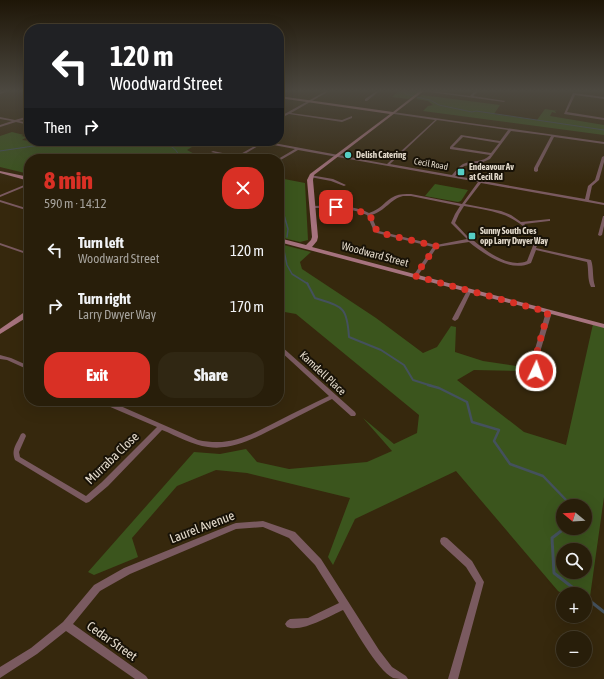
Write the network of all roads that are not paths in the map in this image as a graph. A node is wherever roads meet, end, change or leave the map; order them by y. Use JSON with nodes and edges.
{"nodes":[{"id":1,"x":13,"y":122,"type":"edge"},
{"id":2,"x":382,"y":122,"type":"edge"},
{"id":3,"x":434,"y":122,"type":"edge"},
{"id":4,"x":455,"y":122,"type":"edge"},
{"id":5,"x":0,"y":126,"type":"edge"},
{"id":6,"x":510,"y":130,"type":"junction"},
{"id":7,"x":553,"y":136,"type":"junction"},
{"id":8,"x":500,"y":142,"type":"junction"},
{"id":9,"x":603,"y":143,"type":"edge"},
{"id":10,"x":256,"y":146,"type":"edge"},
{"id":11,"x":284,"y":146,"type":"edge"},
{"id":12,"x":604,"y":146,"type":"edge"},
{"id":13,"x":297,"y":148,"type":"junction"},
{"id":14,"x":213,"y":152,"type":"dead end"},
{"id":15,"x":226,"y":154,"type":"edge"},
{"id":16,"x":242,"y":154,"type":"edge"},
{"id":17,"x":492,"y":154,"type":"junction"},
{"id":18,"x":337,"y":156,"type":"junction"},
{"id":19,"x":284,"y":157,"type":"edge"},
{"id":20,"x":604,"y":157,"type":"edge"},
{"id":21,"x":388,"y":164,"type":"junction"},
{"id":22,"x":536,"y":171,"type":"dead end"},
{"id":23,"x":1,"y":172,"type":"edge"},
{"id":24,"x":311,"y":176,"type":"junction"},
{"id":25,"x":453,"y":176,"type":"junction"},
{"id":26,"x":24,"y":178,"type":"edge"},
{"id":27,"x":481,"y":181,"type":"junction"},
{"id":28,"x":24,"y":186,"type":"edge"},
{"id":29,"x":344,"y":186,"type":"dead end"},
{"id":30,"x":396,"y":191,"type":"dead end"},
{"id":31,"x":400,"y":195,"type":"junction"},
{"id":32,"x":0,"y":196,"type":"edge"},
{"id":33,"x":587,"y":200,"type":"junction"},
{"id":34,"x":0,"y":202,"type":"edge"},
{"id":35,"x":604,"y":204,"type":"edge"},
{"id":36,"x":464,"y":205,"type":"junction"},
{"id":37,"x":312,"y":207,"type":"junction"},
{"id":38,"x":24,"y":209,"type":"edge"},
{"id":39,"x":369,"y":214,"type":"junction"},
{"id":40,"x":604,"y":217,"type":"edge"},
{"id":41,"x":549,"y":220,"type":"dead end"},
{"id":42,"x":519,"y":223,"type":"junction"},
{"id":43,"x":600,"y":235,"type":"dead end"},
{"id":44,"x":471,"y":240,"type":"junction"},
{"id":45,"x":284,"y":241,"type":"edge"},
{"id":46,"x":0,"y":244,"type":"edge"},
{"id":47,"x":436,"y":246,"type":"junction"},
{"id":48,"x":308,"y":247,"type":"junction"},
{"id":49,"x":534,"y":249,"type":"junction"},
{"id":50,"x":24,"y":252,"type":"edge"},
{"id":51,"x":524,"y":265,"type":"junction"},
{"id":52,"x":529,"y":269,"type":"dead end"},
{"id":53,"x":415,"y":276,"type":"junction"},
{"id":54,"x":593,"y":286,"type":"dead end"},
{"id":55,"x":470,"y":290,"type":"junction"},
{"id":56,"x":548,"y":312,"type":"junction"},
{"id":57,"x":24,"y":316,"type":"edge"},
{"id":58,"x":455,"y":319,"type":"dead end"},
{"id":59,"x":604,"y":326,"type":"edge"},
{"id":60,"x":0,"y":332,"type":"edge"},
{"id":61,"x":284,"y":352,"type":"edge"},
{"id":62,"x":0,"y":357,"type":"edge"},
{"id":63,"x":24,"y":366,"type":"edge"},
{"id":64,"x":536,"y":371,"type":"dead end"},
{"id":65,"x":332,"y":396,"type":"junction"},
{"id":66,"x":114,"y":406,"type":"edge"},
{"id":67,"x":353,"y":414,"type":"dead end"},
{"id":68,"x":161,"y":427,"type":"junction"},
{"id":69,"x":23,"y":436,"type":"dead end"},
{"id":70,"x":444,"y":541,"type":"dead end"},
{"id":71,"x":344,"y":606,"type":"junction"},
{"id":72,"x":290,"y":624,"type":"dead end"},
{"id":73,"x":66,"y":625,"type":"junction"},
{"id":74,"x":0,"y":673,"type":"edge"},
{"id":75,"x":143,"y":679,"type":"edge"},
{"id":76,"x":403,"y":679,"type":"edge"},
{"id":77,"x":453,"y":679,"type":"edge"}],
"edges":[{"from":1,"to":5,"type":"street"},
{"from":2,"to":18,"type":"street"},
{"from":3,"to":21,"type":"street"},
{"from":4,"to":6,"type":"street"},
{"from":6,"to":7,"type":"street"},
{"from":6,"to":8,"type":"street"},
{"from":7,"to":9,"type":"street"},
{"from":7,"to":22,"type":"street"},
{"from":8,"to":17,"type":"street"},
{"from":8,"to":17,"type":"street"},
{"from":9,"to":12,"type":"street"},
{"from":10,"to":16,"type":"street"},
{"from":11,"to":13,"type":"street","name":"Cecil Road"},
{"from":13,"to":18,"type":"street","name":"Cecil Road"},
{"from":13,"to":19,"type":"street"},
{"from":14,"to":15,"type":"street"},
{"from":17,"to":25,"type":"street"},
{"from":18,"to":21,"type":"street","name":"Cecil Road"},
{"from":18,"to":24,"type":"street"},
{"from":20,"to":33,"type":"street"},
{"from":21,"to":25,"type":"street","name":"Cecil Road"},
{"from":23,"to":26,"type":"street"},
{"from":24,"to":29,"type":"street"},
{"from":24,"to":37,"type":"street"},
{"from":25,"to":27,"type":"street","name":"Cecil Road"},
{"from":27,"to":33,"type":"street","name":"Cecil Road"},
{"from":27,"to":36,"type":"street"},
{"from":28,"to":32,"type":"street"},
{"from":30,"to":31,"type":"street"},
{"from":31,"to":36,"type":"street"},
{"from":31,"to":39,"type":"street"},
{"from":33,"to":35,"type":"street","name":"Cecil Road"},
{"from":34,"to":38,"type":"street"},
{"from":36,"to":42,"type":"street"},
{"from":36,"to":44,"type":"street"},
{"from":37,"to":39,"type":"street"},
{"from":37,"to":48,"type":"street"},
{"from":39,"to":47,"type":"street"},
{"from":40,"to":43,"type":"street"},
{"from":41,"to":42,"type":"street"},
{"from":42,"to":49,"type":"street"},
{"from":44,"to":47,"type":"street"},
{"from":44,"to":51,"type":"street"},
{"from":45,"to":48,"type":"street","name":"Woodward Street"},
{"from":46,"to":50,"type":"street"},
{"from":47,"to":53,"type":"street"},
{"from":48,"to":53,"type":"street","name":"Woodward Street"},
{"from":49,"to":51,"type":"street"},
{"from":49,"to":54,"type":"street"},
{"from":51,"to":52,"type":"street"},
{"from":53,"to":55,"type":"street","name":"Woodward Street"},
{"from":55,"to":56,"type":"street","name":"Woodward Street"},
{"from":55,"to":58,"type":"street"},
{"from":56,"to":59,"type":"street","name":"Woodward Street"},
{"from":56,"to":64,"type":"street"},
{"from":57,"to":60,"type":"street"},
{"from":61,"to":65,"type":"street","name":"Kamdell Place"},
{"from":62,"to":63,"type":"street"},
{"from":65,"to":67,"type":"street","name":"Kamdell Place"},
{"from":65,"to":68,"type":"street"},
{"from":66,"to":68,"type":"street"},
{"from":68,"to":69,"type":"street","name":"Murraba Close"},
{"from":70,"to":77,"type":"street"},
{"from":71,"to":72,"type":"street"},
{"from":71,"to":73,"type":"street","name":"Laurel Avenue"},
{"from":71,"to":76,"type":"street","name":"Laurel Avenue"},
{"from":73,"to":74,"type":"street","name":"Laurel Avenue"},
{"from":73,"to":75,"type":"street","name":"Cedar Street"}]}
